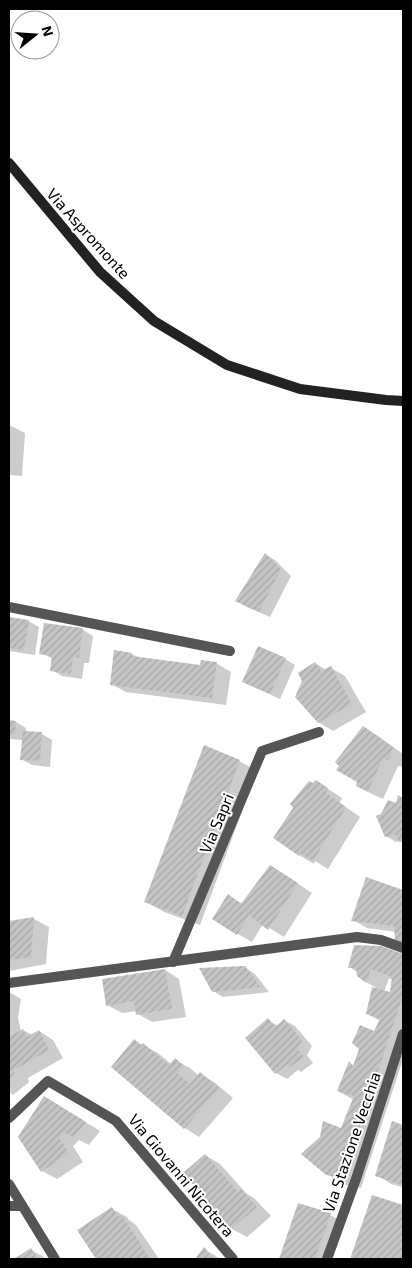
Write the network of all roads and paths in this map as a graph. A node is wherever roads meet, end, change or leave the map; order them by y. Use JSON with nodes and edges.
{"nodes":[{"id":1,"x":9,"y":163,"type":"edge"},
{"id":2,"x":403,"y":401,"type":"edge"},
{"id":3,"x":9,"y":607,"type":"edge"},
{"id":4,"x":230,"y":652,"type":"dead end"},
{"id":5,"x":319,"y":732,"type":"dead end"},
{"id":6,"x":403,"y":948,"type":"edge"},
{"id":7,"x":173,"y":962,"type":"junction"},
{"id":8,"x":9,"y":983,"type":"edge"},
{"id":9,"x":403,"y":1034,"type":"edge"},
{"id":10,"x":9,"y":1118,"type":"edge"},
{"id":11,"x":9,"y":1184,"type":"edge"},
{"id":12,"x":9,"y":1206,"type":"edge"},
{"id":13,"x":22,"y":1206,"type":"junction"},
{"id":14,"x":55,"y":1259,"type":"edge"},
{"id":15,"x":233,"y":1259,"type":"edge"},
{"id":16,"x":327,"y":1259,"type":"edge"}],
"edges":[{"from":1,"to":2,"type":"main road","name":"Via Aspromonte"},
{"from":3,"to":4,"type":"street"},
{"from":5,"to":7,"type":"street","name":"Via Sapri"},
{"from":6,"to":7,"type":"street"},
{"from":7,"to":8,"type":"street"},
{"from":9,"to":16,"type":"street","name":"Via Stazione Vecchia"},
{"from":10,"to":15,"type":"street","name":"Via Giovanni Nicotera"},
{"from":11,"to":13,"type":"street"},
{"from":12,"to":13,"type":"street"},
{"from":13,"to":14,"type":"street"}]}
